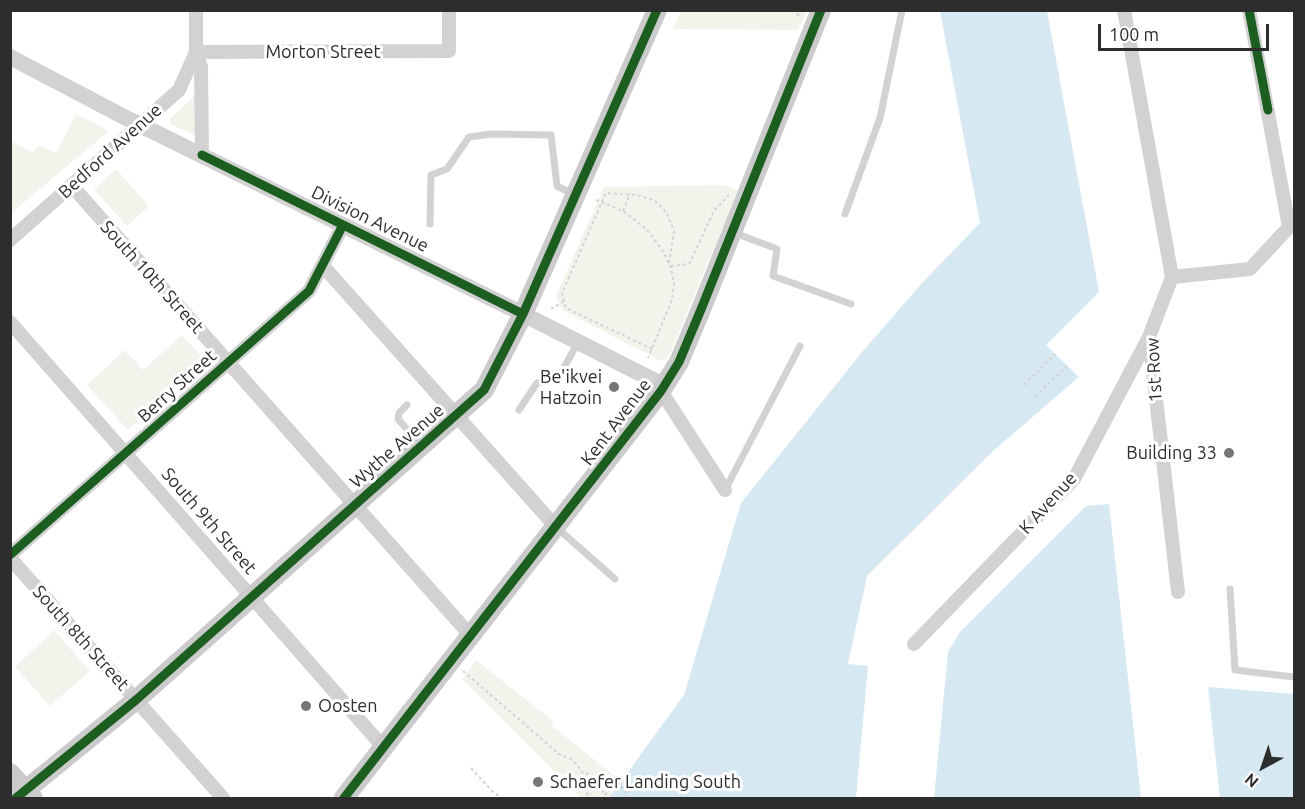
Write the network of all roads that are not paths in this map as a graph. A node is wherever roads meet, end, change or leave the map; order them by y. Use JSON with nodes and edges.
{"nodes":[{"id":1,"x":196,"y":10,"type":"edge"},
{"id":2,"x":449,"y":10,"type":"edge"},
{"id":3,"x":657,"y":10,"type":"edge"},
{"id":4,"x":902,"y":10,"type":"edge"},
{"id":5,"x":1124,"y":10,"type":"edge"},
{"id":6,"x":1249,"y":10,"type":"edge"},
{"id":7,"x":814,"y":16,"type":"edge"},
{"id":8,"x":196,"y":52,"type":"junction"},
{"id":9,"x":10,"y":57,"type":"edge"},
{"id":10,"x":140,"y":125,"type":"junction"},
{"id":11,"x":202,"y":155,"type":"junction"},
{"id":12,"x":72,"y":186,"type":"junction"},
{"id":13,"x":575,"y":195,"type":"junction"},
{"id":14,"x":845,"y":214,"type":"dead end"},
{"id":15,"x":430,"y":224,"type":"dead end"},
{"id":16,"x":343,"y":225,"type":"junction"},
{"id":17,"x":732,"y":232,"type":"junction"},
{"id":18,"x":10,"y":240,"type":"edge"},
{"id":19,"x":323,"y":266,"type":"junction"},
{"id":20,"x":1172,"y":278,"type":"junction"},
{"id":21,"x":851,"y":304,"type":"dead end"},
{"id":22,"x":523,"y":314,"type":"junction"},
{"id":23,"x":10,"y":322,"type":"edge"},
{"id":24,"x":1149,"y":337,"type":"junction"},
{"id":25,"x":578,"y":342,"type":"junction"},
{"id":26,"x":800,"y":346,"type":"dead end"},
{"id":27,"x":228,"y":363,"type":"junction"},
{"id":28,"x":661,"y":391,"type":"junction"},
{"id":29,"x":407,"y":405,"type":"dead end"},
{"id":30,"x":519,"y":410,"type":"dead end"},
{"id":31,"x":457,"y":416,"type":"junction"},
{"id":32,"x":422,"y":446,"type":"junction"},
{"id":33,"x":126,"y":453,"type":"junction"},
{"id":34,"x":725,"y":490,"type":"joint"},
{"id":35,"x":355,"y":506,"type":"junction"},
{"id":36,"x":556,"y":527,"type":"junction"},
{"id":37,"x":10,"y":557,"type":"edge"},
{"id":38,"x":615,"y":579,"type":"dead end"},
{"id":39,"x":1230,"y":589,"type":"dead end"},
{"id":40,"x":1178,"y":592,"type":"dead end"},
{"id":41,"x":252,"y":596,"type":"junction"},
{"id":42,"x":471,"y":636,"type":"junction"},
{"id":43,"x":914,"y":644,"type":"dead end"},
{"id":44,"x":1294,"y":677,"type":"edge"},
{"id":45,"x":136,"y":700,"type":"junction"},
{"id":46,"x":384,"y":747,"type":"junction"},
{"id":47,"x":10,"y":773,"type":"edge"},
{"id":48,"x":21,"y":796,"type":"edge"},
{"id":49,"x":223,"y":798,"type":"edge"},
{"id":50,"x":344,"y":798,"type":"edge"}],
"edges":[{"from":1,"to":8,"type":"street","name":"Bedford Avenue"},
{"from":2,"to":8,"type":"street","name":"Morton Street"},
{"from":3,"to":13,"type":"main road","name":"Wythe Avenue"},
{"from":4,"to":14,"type":"lane"},
{"from":5,"to":20,"type":"street"},
{"from":6,"to":20,"type":"street"},
{"from":7,"to":17,"type":"main road","name":"Kent Avenue"},
{"from":8,"to":10,"type":"street","name":"Bedford Avenue"},
{"from":8,"to":11,"type":"street","name":"Bedford Avenue"},
{"from":9,"to":10,"type":"street","name":"Division Avenue"},
{"from":10,"to":11,"type":"street","name":"Division Avenue"},
{"from":10,"to":12,"type":"street","name":"Bedford Avenue"},
{"from":11,"to":16,"type":"street","name":"Division Avenue"},
{"from":12,"to":18,"type":"street","name":"Bedford Avenue"},
{"from":12,"to":27,"type":"street","name":"South 10th Street"},
{"from":13,"to":15,"type":"lane"},
{"from":13,"to":22,"type":"main road","name":"Wythe Avenue"},
{"from":16,"to":19,"type":"street","name":"Berry Street"},
{"from":16,"to":22,"type":"street","name":"Division Avenue"},
{"from":17,"to":21,"type":"lane"},
{"from":17,"to":28,"type":"main road","name":"Kent Avenue"},
{"from":19,"to":27,"type":"street","name":"Berry Street"},
{"from":19,"to":31,"type":"street"},
{"from":20,"to":24,"type":"street","name":"1st Row"},
{"from":22,"to":25,"type":"street","name":"Division Avenue"},
{"from":22,"to":31,"type":"main road","name":"Wythe Avenue"},
{"from":23,"to":33,"type":"street","name":"South 9th Street"},
{"from":24,"to":40,"type":"street","name":"1st Row"},
{"from":24,"to":43,"type":"street","name":"K Avenue"},
{"from":25,"to":28,"type":"street","name":"Division Avenue"},
{"from":25,"to":30,"type":"lane"},
{"from":26,"to":34,"type":"lane"},
{"from":27,"to":33,"type":"street","name":"Berry Street"},
{"from":27,"to":35,"type":"street","name":"South 10th Street"},
{"from":28,"to":34,"type":"street","name":"Division Avenue"},
{"from":28,"to":36,"type":"main road","name":"Kent Avenue"},
{"from":29,"to":32,"type":"lane"},
{"from":31,"to":32,"type":"main road","name":"Wythe Avenue"},
{"from":31,"to":36,"type":"street"},
{"from":32,"to":35,"type":"main road","name":"Wythe Avenue"},
{"from":33,"to":37,"type":"street","name":"Berry Street"},
{"from":33,"to":41,"type":"street","name":"South 9th Street"},
{"from":35,"to":41,"type":"main road","name":"Wythe Avenue"},
{"from":35,"to":42,"type":"street","name":"South 10th Street"},
{"from":36,"to":38,"type":"lane"},
{"from":36,"to":42,"type":"main road","name":"Kent Avenue"},
{"from":37,"to":45,"type":"street","name":"South 8th Street"},
{"from":39,"to":44,"type":"lane"},
{"from":41,"to":45,"type":"main road","name":"Wythe Avenue"},
{"from":41,"to":46,"type":"street","name":"South 9th Street"},
{"from":42,"to":46,"type":"main road","name":"Kent Avenue"},
{"from":45,"to":48,"type":"main road","name":"Wythe Avenue"},
{"from":45,"to":49,"type":"street","name":"South 8th Street"},
{"from":46,"to":50,"type":"main road","name":"Kent Avenue"},
{"from":47,"to":48,"type":"main road"}]}
